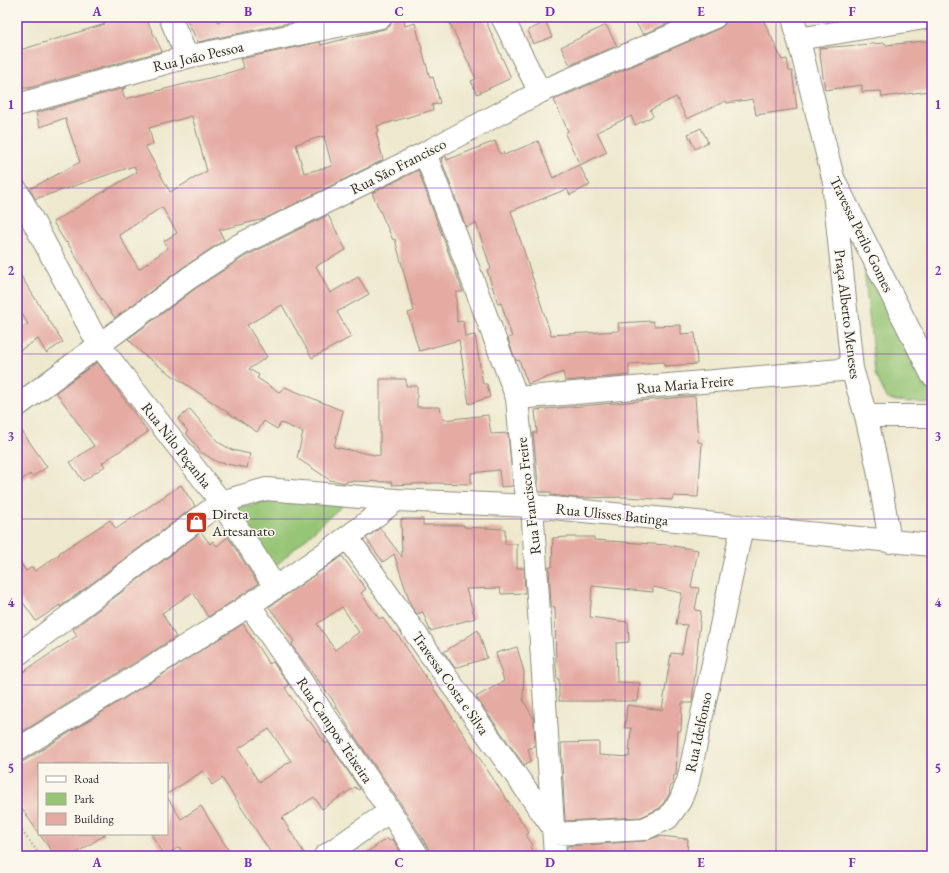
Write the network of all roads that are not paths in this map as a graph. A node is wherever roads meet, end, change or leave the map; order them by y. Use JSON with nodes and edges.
{"nodes":[{"id":1,"x":170,"y":17,"type":"edge"},
{"id":2,"x":381,"y":17,"type":"edge"},
{"id":3,"x":502,"y":17,"type":"edge"},
{"id":4,"x":715,"y":17,"type":"edge"},
{"id":5,"x":793,"y":17,"type":"edge"},
{"id":6,"x":931,"y":17,"type":"edge"},
{"id":7,"x":798,"y":39,"type":"junction"},
{"id":8,"x":187,"y":57,"type":"junction"},
{"id":9,"x":540,"y":92,"type":"junction"},
{"id":10,"x":17,"y":105,"type":"edge"},
{"id":11,"x":425,"y":153,"type":"junction"},
{"id":12,"x":833,"y":178,"type":"junction"},
{"id":13,"x":17,"y":191,"type":"edge"},
{"id":14,"x":99,"y":345,"type":"junction"},
{"id":15,"x":852,"y":369,"type":"junction"},
{"id":16,"x":932,"y":376,"type":"edge"},
{"id":17,"x":517,"y":398,"type":"junction"},
{"id":18,"x":17,"y":406,"type":"edge"},
{"id":19,"x":866,"y":416,"type":"junction"},
{"id":20,"x":932,"y":416,"type":"edge"},
{"id":21,"x":396,"y":500,"type":"junction"},
{"id":22,"x":221,"y":502,"type":"junction"},
{"id":23,"x":532,"y":506,"type":"junction"},
{"id":24,"x":742,"y":527,"type":"junction"},
{"id":25,"x":348,"y":538,"type":"junction"},
{"id":26,"x":890,"y":542,"type":"junction"},
{"id":27,"x":932,"y":545,"type":"edge"},
{"id":28,"x":275,"y":587,"type":"junction"},
{"id":29,"x":250,"y":606,"type":"junction"},
{"id":30,"x":17,"y":655,"type":"edge"},
{"id":31,"x":17,"y":750,"type":"edge"},
{"id":32,"x":390,"y":811,"type":"junction"},
{"id":33,"x":554,"y":832,"type":"junction"},
{"id":34,"x":325,"y":856,"type":"edge"},
{"id":35,"x":418,"y":856,"type":"edge"},
{"id":36,"x":555,"y":856,"type":"edge"}],
"edges":[{"from":1,"to":8,"type":"street"},
{"from":2,"to":8,"type":"street","name":"Rua João Pessoa"},
{"from":3,"to":9,"type":"street"},
{"from":4,"to":9,"type":"street","name":"Rua São Francisco"},
{"from":5,"to":7,"type":"street","name":"Travessa Perilo Gomes"},
{"from":6,"to":7,"type":"street"},
{"from":7,"to":12,"type":"street","name":"Travessa Perilo Gomes"},
{"from":8,"to":10,"type":"street","name":"Rua João Pessoa"},
{"from":9,"to":11,"type":"street","name":"Rua São Francisco"},
{"from":11,"to":14,"type":"street","name":"Rua São Francisco"},
{"from":11,"to":17,"type":"street","name":"Rua Francisco Freire"},
{"from":12,"to":15,"type":"street","name":"Praça Alberto Meneses"},
{"from":12,"to":16,"type":"street","name":"Travessa Perilo Gomes"},
{"from":13,"to":14,"type":"street","name":"Rua Nilo Peçanha"},
{"from":14,"to":18,"type":"street","name":"Rua São Francisco"},
{"from":14,"to":22,"type":"street","name":"Rua Nilo Peçanha"},
{"from":15,"to":17,"type":"street","name":"Rua Maria Freire"},
{"from":15,"to":19,"type":"street","name":"Praça Alberto Meneses"},
{"from":17,"to":23,"type":"street","name":"Rua Francisco Freire"},
{"from":19,"to":20,"type":"street"},
{"from":19,"to":26,"type":"street","name":"Praça Alberto Meneses"},
{"from":21,"to":22,"type":"street","name":"Rua Ulisses Batinga"},
{"from":21,"to":23,"type":"street","name":"Rua Ulisses Batinga"},
{"from":21,"to":25,"type":"street"},
{"from":22,"to":28,"type":"street","name":"Rua Nilo Peçanha"},
{"from":22,"to":30,"type":"street"},
{"from":23,"to":24,"type":"street","name":"Rua Ulisses Batinga"},
{"from":23,"to":33,"type":"street","name":"Rua Francisco Freire"},
{"from":24,"to":26,"type":"street","name":"Rua Ulisses Batinga"},
{"from":24,"to":33,"type":"street","name":"Rua Idelfonso"},
{"from":25,"to":28,"type":"street"},
{"from":25,"to":33,"type":"street","name":"Travessa Costa e Silva"},
{"from":26,"to":27,"type":"street","name":"Rua Ulisses Batinga"},
{"from":28,"to":29,"type":"street"},
{"from":29,"to":31,"type":"street"},
{"from":29,"to":32,"type":"street","name":"Rua Campos Teixeira"},
{"from":32,"to":34,"type":"street"},
{"from":32,"to":35,"type":"street","name":"Rua Campos Teixeira"},
{"from":33,"to":36,"type":"street","name":"Rua Francisco Freire"}]}
